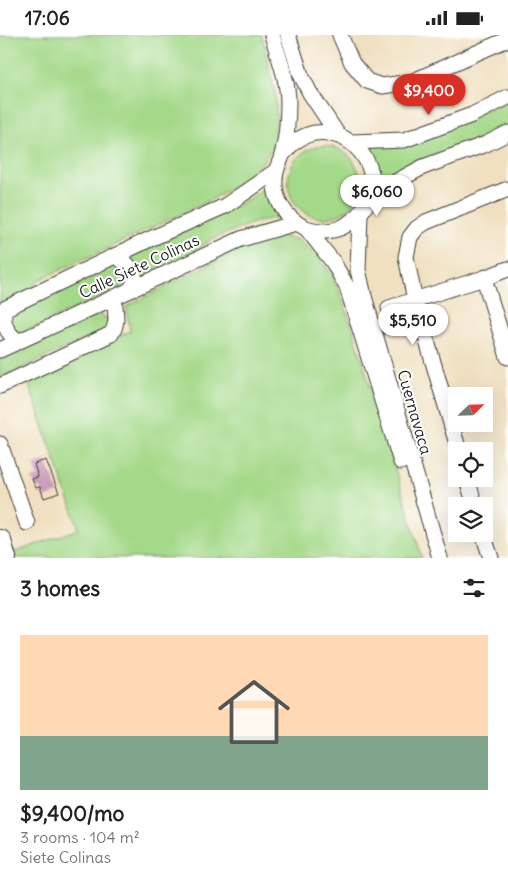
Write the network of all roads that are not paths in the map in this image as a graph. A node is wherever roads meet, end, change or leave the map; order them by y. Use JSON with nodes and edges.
{"nodes":[{"id":1,"x":272,"y":35,"type":"edge"},
{"id":2,"x":288,"y":35,"type":"edge"},
{"id":3,"x":340,"y":35,"type":"edge"},
{"id":4,"x":508,"y":39,"type":"edge"},
{"id":5,"x":508,"y":97,"type":"edge"},
{"id":6,"x":508,"y":133,"type":"edge"},
{"id":7,"x":338,"y":135,"type":"junction"},
{"id":8,"x":352,"y":142,"type":"junction"},
{"id":9,"x":282,"y":155,"type":"junction"},
{"id":10,"x":276,"y":171,"type":"junction"},
{"id":11,"x":508,"y":189,"type":"edge"},
{"id":12,"x":371,"y":195,"type":"junction"},
{"id":13,"x":360,"y":215,"type":"junction"},
{"id":14,"x":302,"y":226,"type":"junction"},
{"id":15,"x":115,"y":256,"type":"junction"},
{"id":16,"x":508,"y":269,"type":"edge"},
{"id":17,"x":484,"y":278,"type":"junction"},
{"id":18,"x":130,"y":290,"type":"junction"},
{"id":19,"x":114,"y":298,"type":"junction"},
{"id":20,"x":415,"y":299,"type":"junction"},
{"id":21,"x":389,"y":308,"type":"dead end"},
{"id":22,"x":2,"y":311,"type":"edge"},
{"id":23,"x":18,"y":341,"type":"junction"},
{"id":24,"x":0,"y":350,"type":"edge"},
{"id":25,"x":508,"y":357,"type":"edge"},
{"id":26,"x":0,"y":386,"type":"edge"},
{"id":27,"x":456,"y":442,"type":"edge"},
{"id":28,"x":0,"y":444,"type":"edge"},
{"id":29,"x":7,"y":489,"type":"edge"},
{"id":30,"x":27,"y":523,"type":"dead end"},
{"id":31,"x":0,"y":541,"type":"edge"},
{"id":32,"x":485,"y":542,"type":"edge"},
{"id":33,"x":5,"y":558,"type":"edge"},
{"id":34,"x":430,"y":558,"type":"edge"},
{"id":35,"x":440,"y":558,"type":"edge"},
{"id":36,"x":490,"y":558,"type":"edge"}],
"edges":[{"from":1,"to":9,"type":"street"},
{"from":2,"to":7,"type":"street"},
{"from":3,"to":4,"type":"street"},
{"from":5,"to":8,"type":"street"},
{"from":6,"to":12,"type":"street"},
{"from":7,"to":8,"type":"street"},
{"from":7,"to":9,"type":"street"},
{"from":8,"to":12,"type":"street"},
{"from":9,"to":10,"type":"street"},
{"from":10,"to":14,"type":"street"},
{"from":10,"to":15,"type":"street","name":"Calle Siete Colinas"},
{"from":11,"to":20,"type":"street"},
{"from":12,"to":13,"type":"street"},
{"from":13,"to":14,"type":"street"},
{"from":13,"to":35,"type":"street","name":"Cuernavaca"},
{"from":14,"to":18,"type":"street","name":"Calle Siete Colinas"},
{"from":14,"to":34,"type":"street","name":"Cuernavaca"},
{"from":15,"to":18,"type":"street"},
{"from":15,"to":22,"type":"street","name":"Calle Siete Colinas"},
{"from":16,"to":17,"type":"street"},
{"from":17,"to":20,"type":"street"},
{"from":17,"to":25,"type":"street"},
{"from":18,"to":19,"type":"street","name":"Calle Siete Colinas"},
{"from":19,"to":23,"type":"street","name":"Calle Siete Colinas"},
{"from":19,"to":26,"type":"street"},
{"from":20,"to":21,"type":"street"},
{"from":20,"to":27,"type":"street"},
{"from":22,"to":23,"type":"street"},
{"from":23,"to":24,"type":"street","name":"Calle Siete Colinas"},
{"from":28,"to":29,"type":"street"},
{"from":29,"to":30,"type":"street"},
{"from":31,"to":33,"type":"highway"},
{"from":32,"to":36,"type":"street"}]}
